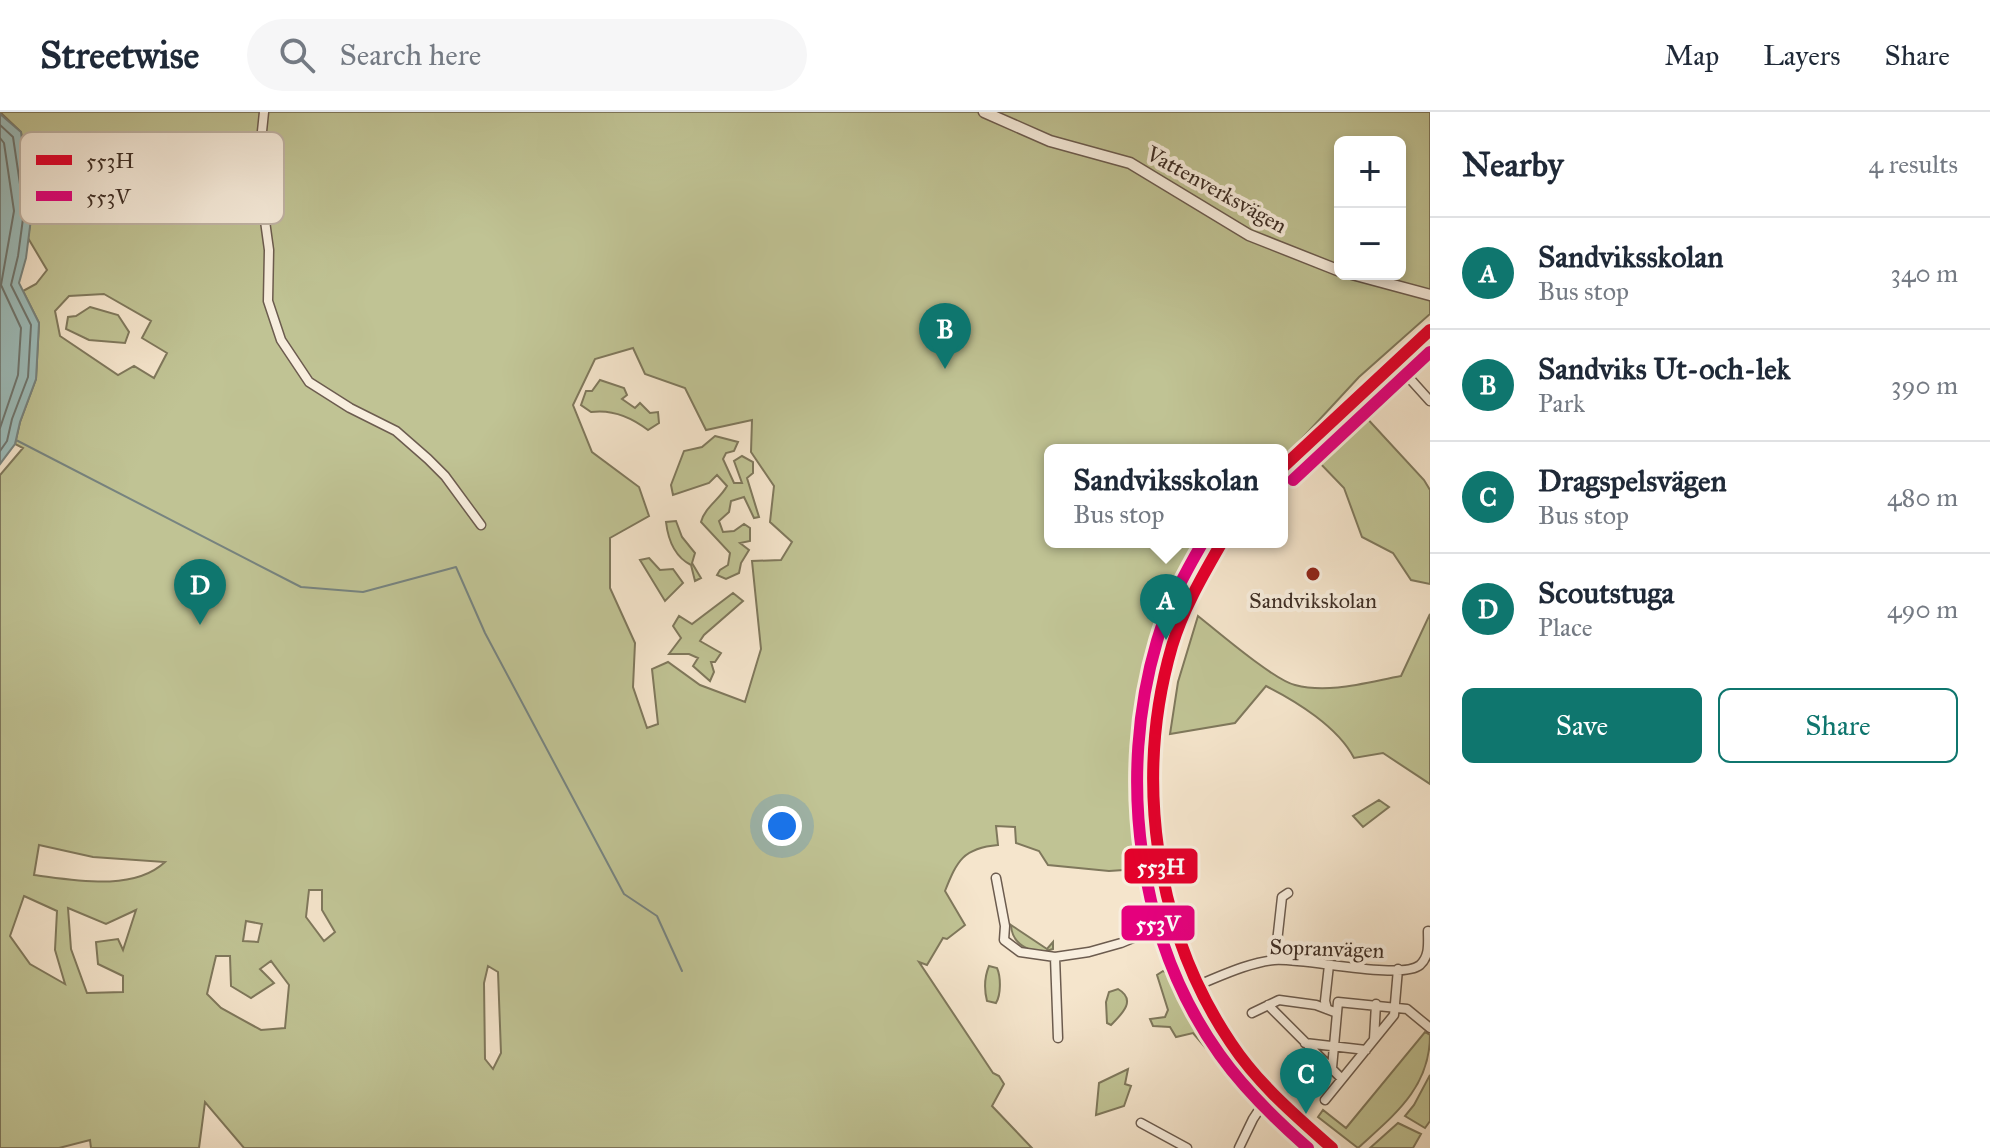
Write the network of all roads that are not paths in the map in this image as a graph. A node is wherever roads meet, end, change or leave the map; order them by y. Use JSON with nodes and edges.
{"nodes":[{"id":1,"x":264,"y":112,"type":"edge"},
{"id":2,"x":984,"y":112,"type":"edge"},
{"id":3,"x":262,"y":132,"type":"edge"},
{"id":4,"x":265,"y":224,"type":"edge"},
{"id":5,"x":1334,"y":269,"type":"edge"},
{"id":6,"x":1374,"y":280,"type":"edge"},
{"id":7,"x":1430,"y":295,"type":"edge"},
{"id":8,"x":1430,"y":330,"type":"edge"},
{"id":9,"x":1394,"y":361,"type":"junction"},
{"id":10,"x":1430,"y":401,"type":"edge"},
{"id":11,"x":1288,"y":462,"type":"edge"},
{"id":12,"x":481,"y":525,"type":"dead end"},
{"id":13,"x":1219,"y":548,"type":"edge"},
{"id":14,"x":996,"y":878,"type":"dead end"},
{"id":15,"x":1288,"y":893,"type":"dead end"},
{"id":16,"x":1174,"y":921,"type":"junction"},
{"id":17,"x":1428,"y":931,"type":"dead end"},
{"id":18,"x":1055,"y":957,"type":"junction"},
{"id":19,"x":1275,"y":960,"type":"junction"},
{"id":20,"x":1329,"y":965,"type":"junction"},
{"id":21,"x":1398,"y":969,"type":"junction"},
{"id":22,"x":1198,"y":985,"type":"junction"},
{"id":23,"x":1376,"y":1004,"type":"junction"},
{"id":24,"x":1268,"y":1005,"type":"junction"},
{"id":25,"x":1396,"y":1006,"type":"junction"},
{"id":26,"x":1327,"y":1009,"type":"junction"},
{"id":27,"x":1252,"y":1013,"type":"dead end"},
{"id":28,"x":1337,"y":1013,"type":"junction"},
{"id":29,"x":1430,"y":1028,"type":"edge"},
{"id":30,"x":1058,"y":1038,"type":"dead end"},
{"id":31,"x":1374,"y":1040,"type":"junction"},
{"id":32,"x":1305,"y":1043,"type":"junction"},
{"id":33,"x":1334,"y":1046,"type":"junction"},
{"id":34,"x":1366,"y":1050,"type":"junction"},
{"id":35,"x":1332,"y":1068,"type":"junction"},
{"id":36,"x":1342,"y":1079,"type":"junction"},
{"id":37,"x":1270,"y":1093,"type":"junction"},
{"id":38,"x":1325,"y":1100,"type":"dead end"},
{"id":39,"x":1141,"y":1123,"type":"dead end"},
{"id":40,"x":1187,"y":1148,"type":"edge"},
{"id":41,"x":1239,"y":1148,"type":"edge"},
{"id":42,"x":1332,"y":1148,"type":"edge"}],
"edges":[{"from":1,"to":3,"type":"street"},
{"from":2,"to":5,"type":"street","name":"Vattenverksvägen"},
{"from":4,"to":12,"type":"street"},
{"from":6,"to":7,"type":"street"},
{"from":8,"to":9,"type":"street"},
{"from":9,"to":10,"type":"street"},
{"from":9,"to":11,"type":"street"},
{"from":13,"to":16,"type":"street"},
{"from":14,"to":18,"type":"street"},
{"from":15,"to":19,"type":"street"},
{"from":16,"to":18,"type":"street"},
{"from":16,"to":22,"type":"street"},
{"from":17,"to":21,"type":"street","name":"Sopranvägen"},
{"from":18,"to":30,"type":"street"},
{"from":19,"to":20,"type":"street","name":"Sopranvägen"},
{"from":19,"to":22,"type":"street","name":"Sopranvägen"},
{"from":20,"to":21,"type":"street","name":"Sopranvägen"},
{"from":20,"to":26,"type":"street"},
{"from":21,"to":25,"type":"street"},
{"from":22,"to":37,"type":"street"},
{"from":23,"to":25,"type":"street"},
{"from":23,"to":28,"type":"street"},
{"from":23,"to":31,"type":"street"},
{"from":24,"to":26,"type":"street"},
{"from":24,"to":27,"type":"street"},
{"from":24,"to":32,"type":"street"},
{"from":25,"to":29,"type":"street"},
{"from":25,"to":31,"type":"street"},
{"from":26,"to":28,"type":"street"},
{"from":28,"to":33,"type":"street"},
{"from":31,"to":34,"type":"street"},
{"from":32,"to":33,"type":"street"},
{"from":32,"to":35,"type":"street"},
{"from":33,"to":34,"type":"street"},
{"from":33,"to":35,"type":"street"},
{"from":34,"to":36,"type":"street"},
{"from":35,"to":36,"type":"street"},
{"from":36,"to":38,"type":"street"},
{"from":37,"to":41,"type":"street"},
{"from":37,"to":42,"type":"street"},
{"from":39,"to":40,"type":"street"}]}
